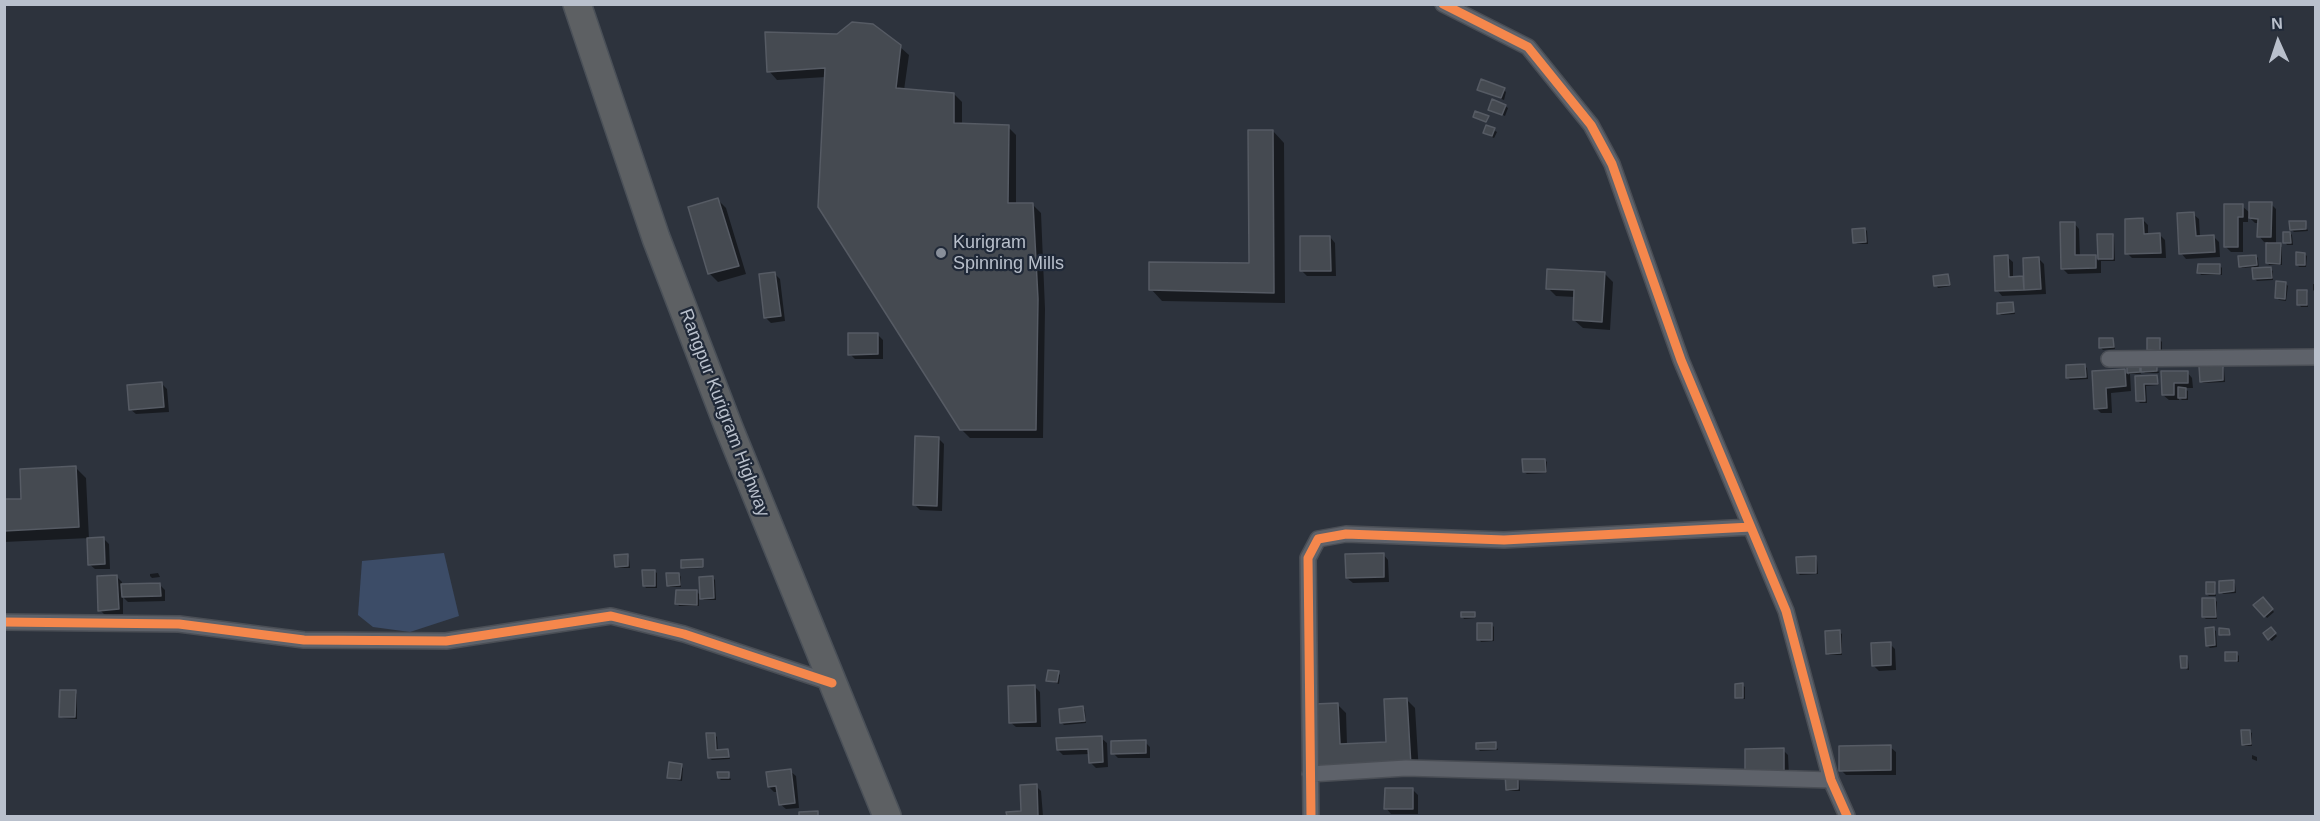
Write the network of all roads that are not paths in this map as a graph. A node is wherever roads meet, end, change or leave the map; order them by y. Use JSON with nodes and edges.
{"nodes":[{"id":1,"x":577,"y":4,"type":"edge"},
{"id":2,"x":1443,"y":4,"type":"edge"},
{"id":3,"x":2316,"y":357,"type":"edge"},
{"id":4,"x":2109,"y":359,"type":"dead end"},
{"id":5,"x":1751,"y":527,"type":"junction"},
{"id":6,"x":4,"y":622,"type":"edge"},
{"id":7,"x":832,"y":683,"type":"junction"},
{"id":8,"x":1310,"y":774,"type":"junction"},
{"id":9,"x":1831,"y":780,"type":"junction"},
{"id":10,"x":887,"y":816,"type":"edge"},
{"id":11,"x":1311,"y":816,"type":"edge"},
{"id":12,"x":1847,"y":816,"type":"edge"}],
"edges":[{"from":1,"to":7,"type":"highway","name":"Rangpur Kurigram Highway"},
{"from":2,"to":5,"type":"street"},
{"from":3,"to":4,"type":"street"},
{"from":5,"to":8,"type":"street"},
{"from":5,"to":9,"type":"street"},
{"from":6,"to":7,"type":"street"},
{"from":7,"to":10,"type":"highway","name":"Rangpur Kurigram Highway"},
{"from":8,"to":9,"type":"street"},
{"from":8,"to":11,"type":"street"},
{"from":9,"to":12,"type":"street"}]}
